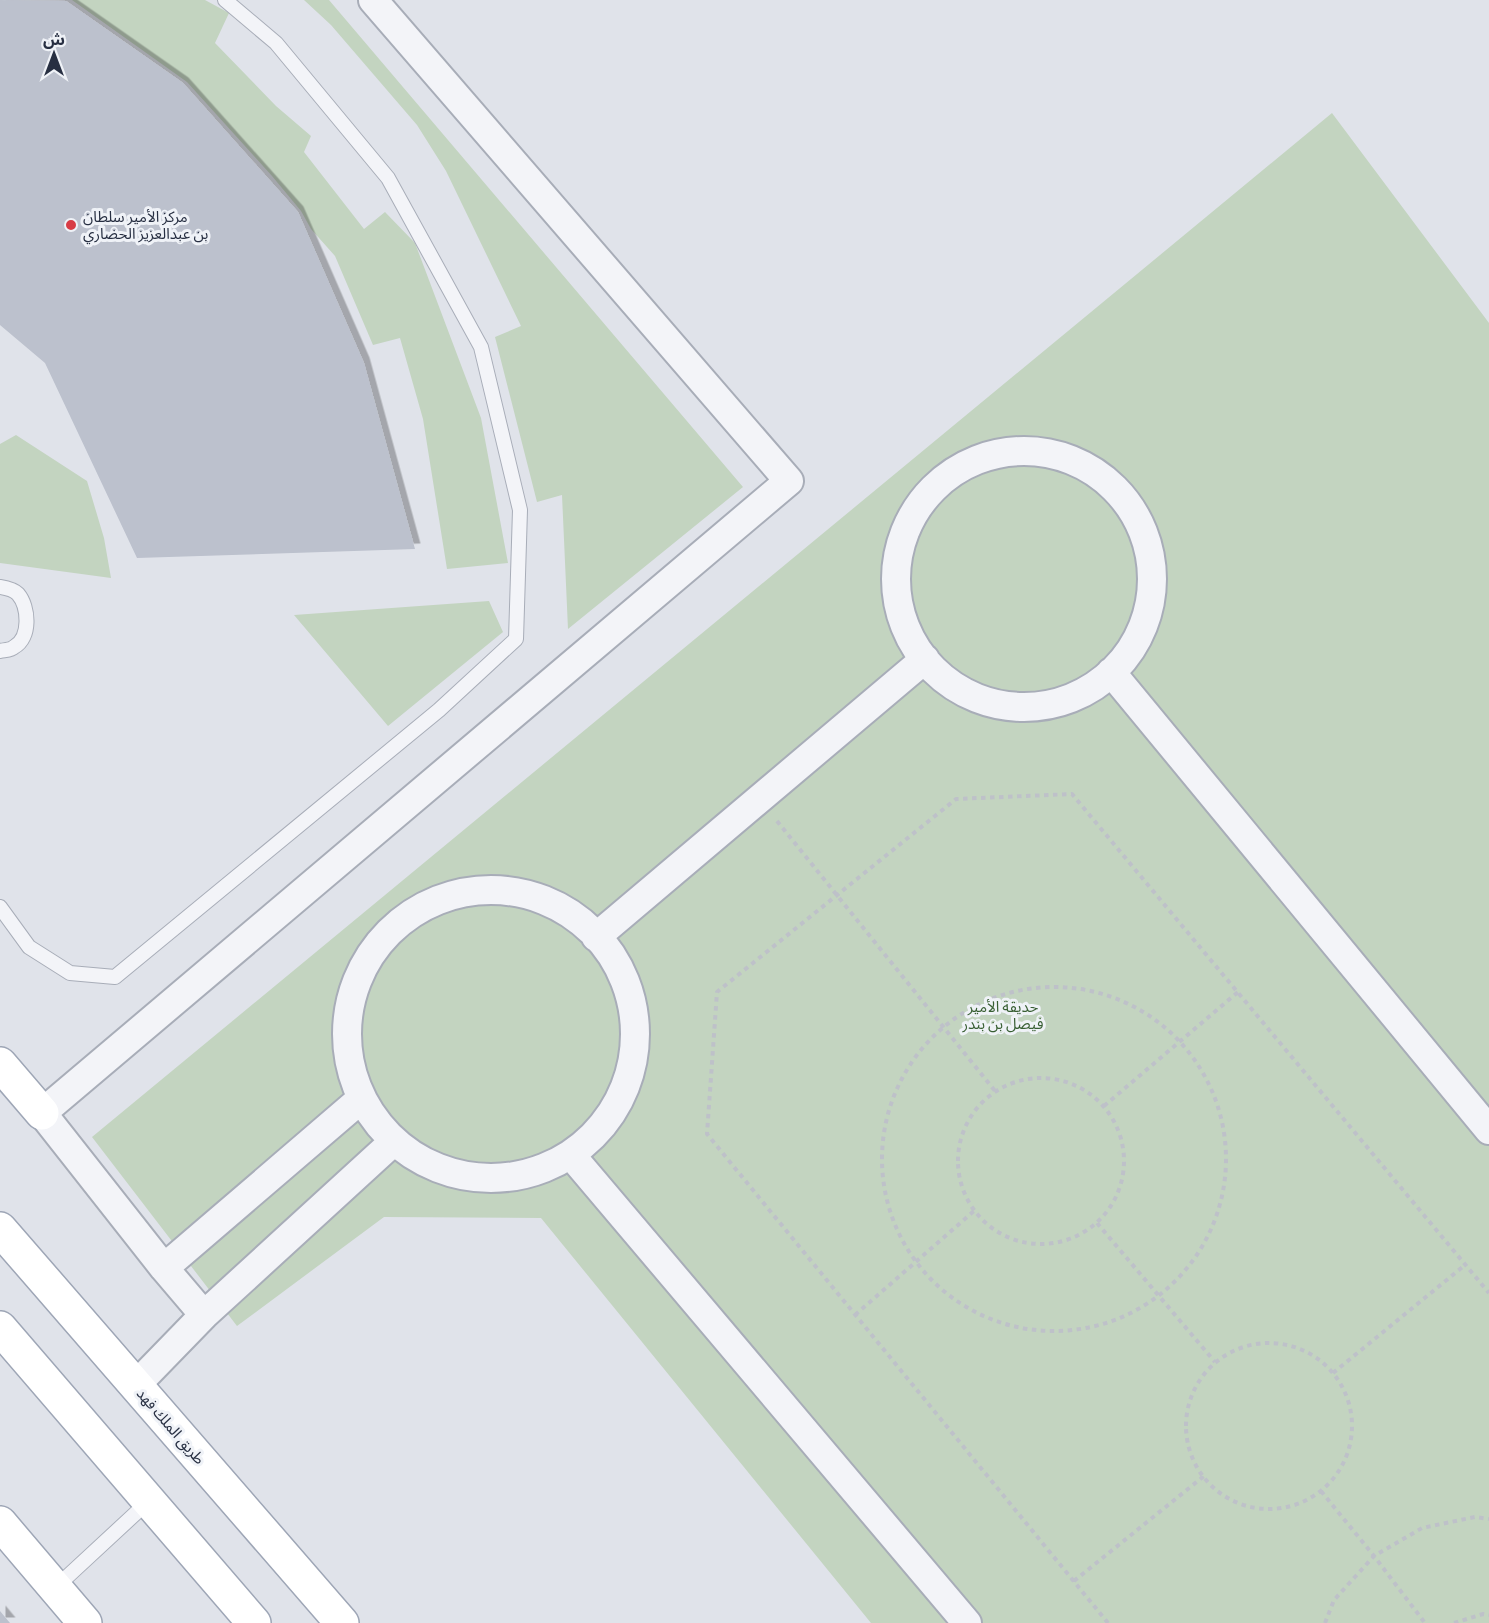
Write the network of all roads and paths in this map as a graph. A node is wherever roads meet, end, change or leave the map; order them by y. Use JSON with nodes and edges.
{"nodes":[{"id":1,"x":225,"y":0,"type":"edge"},
{"id":2,"x":373,"y":0,"type":"edge"},
{"id":3,"x":0,"y":587,"type":"edge"},
{"id":4,"x":0,"y":651,"type":"edge"},
{"id":5,"x":925,"y":659,"type":"junction"},
{"id":6,"x":1111,"y":672,"type":"junction"},
{"id":7,"x":760,"y":798,"type":"junction"},
{"id":8,"x":836,"y":896,"type":"junction"},
{"id":9,"x":0,"y":907,"type":"edge"},
{"id":10,"x":596,"y":937,"type":"junction"},
{"id":11,"x":1238,"y":992,"type":"junction"},
{"id":12,"x":942,"y":1027,"type":"junction"},
{"id":13,"x":1179,"y":1042,"type":"junction"},
{"id":14,"x":0,"y":1064,"type":"edge"},
{"id":15,"x":995,"y":1091,"type":"junction"},
{"id":16,"x":361,"y":1100,"type":"junction"},
{"id":17,"x":1104,"y":1106,"type":"junction"},
{"id":18,"x":42,"y":1113,"type":"junction"},
{"id":19,"x":1489,"y":1130,"type":"edge"},
{"id":20,"x":393,"y":1143,"type":"junction"},
{"id":21,"x":571,"y":1155,"type":"junction"},
{"id":22,"x":975,"y":1211,"type":"junction"},
{"id":23,"x":1097,"y":1223,"type":"junction"},
{"id":24,"x":0,"y":1229,"type":"edge"},
{"id":25,"x":916,"y":1261,"type":"junction"},
{"id":26,"x":1466,"y":1265,"type":"junction"},
{"id":27,"x":164,"y":1268,"type":"junction"},
{"id":28,"x":1489,"y":1293,"type":"edge"},
{"id":29,"x":1159,"y":1296,"type":"junction"},
{"id":30,"x":204,"y":1315,"type":"junction"},
{"id":31,"x":855,"y":1315,"type":"junction"},
{"id":32,"x":0,"y":1328,"type":"edge"},
{"id":33,"x":1215,"y":1362,"type":"junction"},
{"id":34,"x":1334,"y":1373,"type":"junction"},
{"id":35,"x":136,"y":1385,"type":"junction"},
{"id":36,"x":1204,"y":1476,"type":"junction"},
{"id":37,"x":1321,"y":1491,"type":"junction"},
{"id":38,"x":150,"y":1500,"type":"junction"},
{"id":39,"x":1489,"y":1519,"type":"edge"},
{"id":40,"x":0,"y":1523,"type":"edge"},
{"id":41,"x":1374,"y":1556,"type":"junction"},
{"id":42,"x":1074,"y":1581,"type":"junction"},
{"id":43,"x":55,"y":1588,"type":"junction"},
{"id":44,"x":1489,"y":1615,"type":"edge"},
{"id":45,"x":85,"y":1623,"type":"edge"},
{"id":46,"x":254,"y":1623,"type":"edge"},
{"id":47,"x":342,"y":1623,"type":"edge"},
{"id":48,"x":967,"y":1623,"type":"edge"},
{"id":49,"x":1108,"y":1623,"type":"edge"},
{"id":50,"x":1325,"y":1623,"type":"edge"},
{"id":51,"x":1425,"y":1623,"type":"edge"},
{"id":52,"x":1454,"y":1623,"type":"edge"}],
"edges":[{"from":1,"to":9,"type":"lane"},
{"from":2,"to":18,"type":"street"},
{"from":3,"to":4,"type":"lane"},
{"from":5,"to":6,"type":"street"},
{"from":5,"to":6,"type":"street"},
{"from":5,"to":7,"type":"street"},
{"from":6,"to":19,"type":"street"},
{"from":7,"to":8,"type":"path"},
{"from":7,"to":10,"type":"street"},
{"from":8,"to":11,"type":"path"},
{"from":8,"to":12,"type":"path"},
{"from":8,"to":31,"type":"path"},
{"from":10,"to":16,"type":"street"},
{"from":10,"to":21,"type":"street"},
{"from":11,"to":13,"type":"path"},
{"from":11,"to":26,"type":"path"},
{"from":12,"to":13,"type":"path"},
{"from":12,"to":15,"type":"path"},
{"from":12,"to":25,"type":"path"},
{"from":13,"to":17,"type":"path"},
{"from":13,"to":29,"type":"path"},
{"from":14,"to":18,"type":"main road"},
{"from":15,"to":17,"type":"path"},
{"from":15,"to":22,"type":"path"},
{"from":16,"to":20,"type":"street"},
{"from":16,"to":27,"type":"street"},
{"from":17,"to":23,"type":"path"},
{"from":18,"to":27,"type":"street"},
{"from":20,"to":21,"type":"street"},
{"from":20,"to":30,"type":"street"},
{"from":21,"to":48,"type":"street"},
{"from":22,"to":23,"type":"path"},
{"from":22,"to":25,"type":"path"},
{"from":23,"to":29,"type":"path"},
{"from":24,"to":35,"type":"main road","name":"طريق الملك فهد"},
{"from":25,"to":29,"type":"path"},
{"from":25,"to":31,"type":"path"},
{"from":26,"to":28,"type":"path"},
{"from":26,"to":34,"type":"path"},
{"from":27,"to":30,"type":"street"},
{"from":29,"to":33,"type":"path"},
{"from":30,"to":35,"type":"street"},
{"from":31,"to":42,"type":"path"},
{"from":32,"to":38,"type":"main road"},
{"from":33,"to":34,"type":"path"},
{"from":33,"to":36,"type":"path"},
{"from":34,"to":37,"type":"path"},
{"from":35,"to":47,"type":"main road","name":"طريق الملك فهد"},
{"from":36,"to":37,"type":"path"},
{"from":36,"to":42,"type":"path"},
{"from":37,"to":41,"type":"path"},
{"from":38,"to":43,"type":"lane"},
{"from":38,"to":46,"type":"main road"},
{"from":39,"to":41,"type":"path"},
{"from":40,"to":43,"type":"main road"},
{"from":41,"to":50,"type":"path"},
{"from":41,"to":51,"type":"path"},
{"from":42,"to":49,"type":"path"},
{"from":43,"to":45,"type":"main road"},
{"from":44,"to":52,"type":"path"}]}
